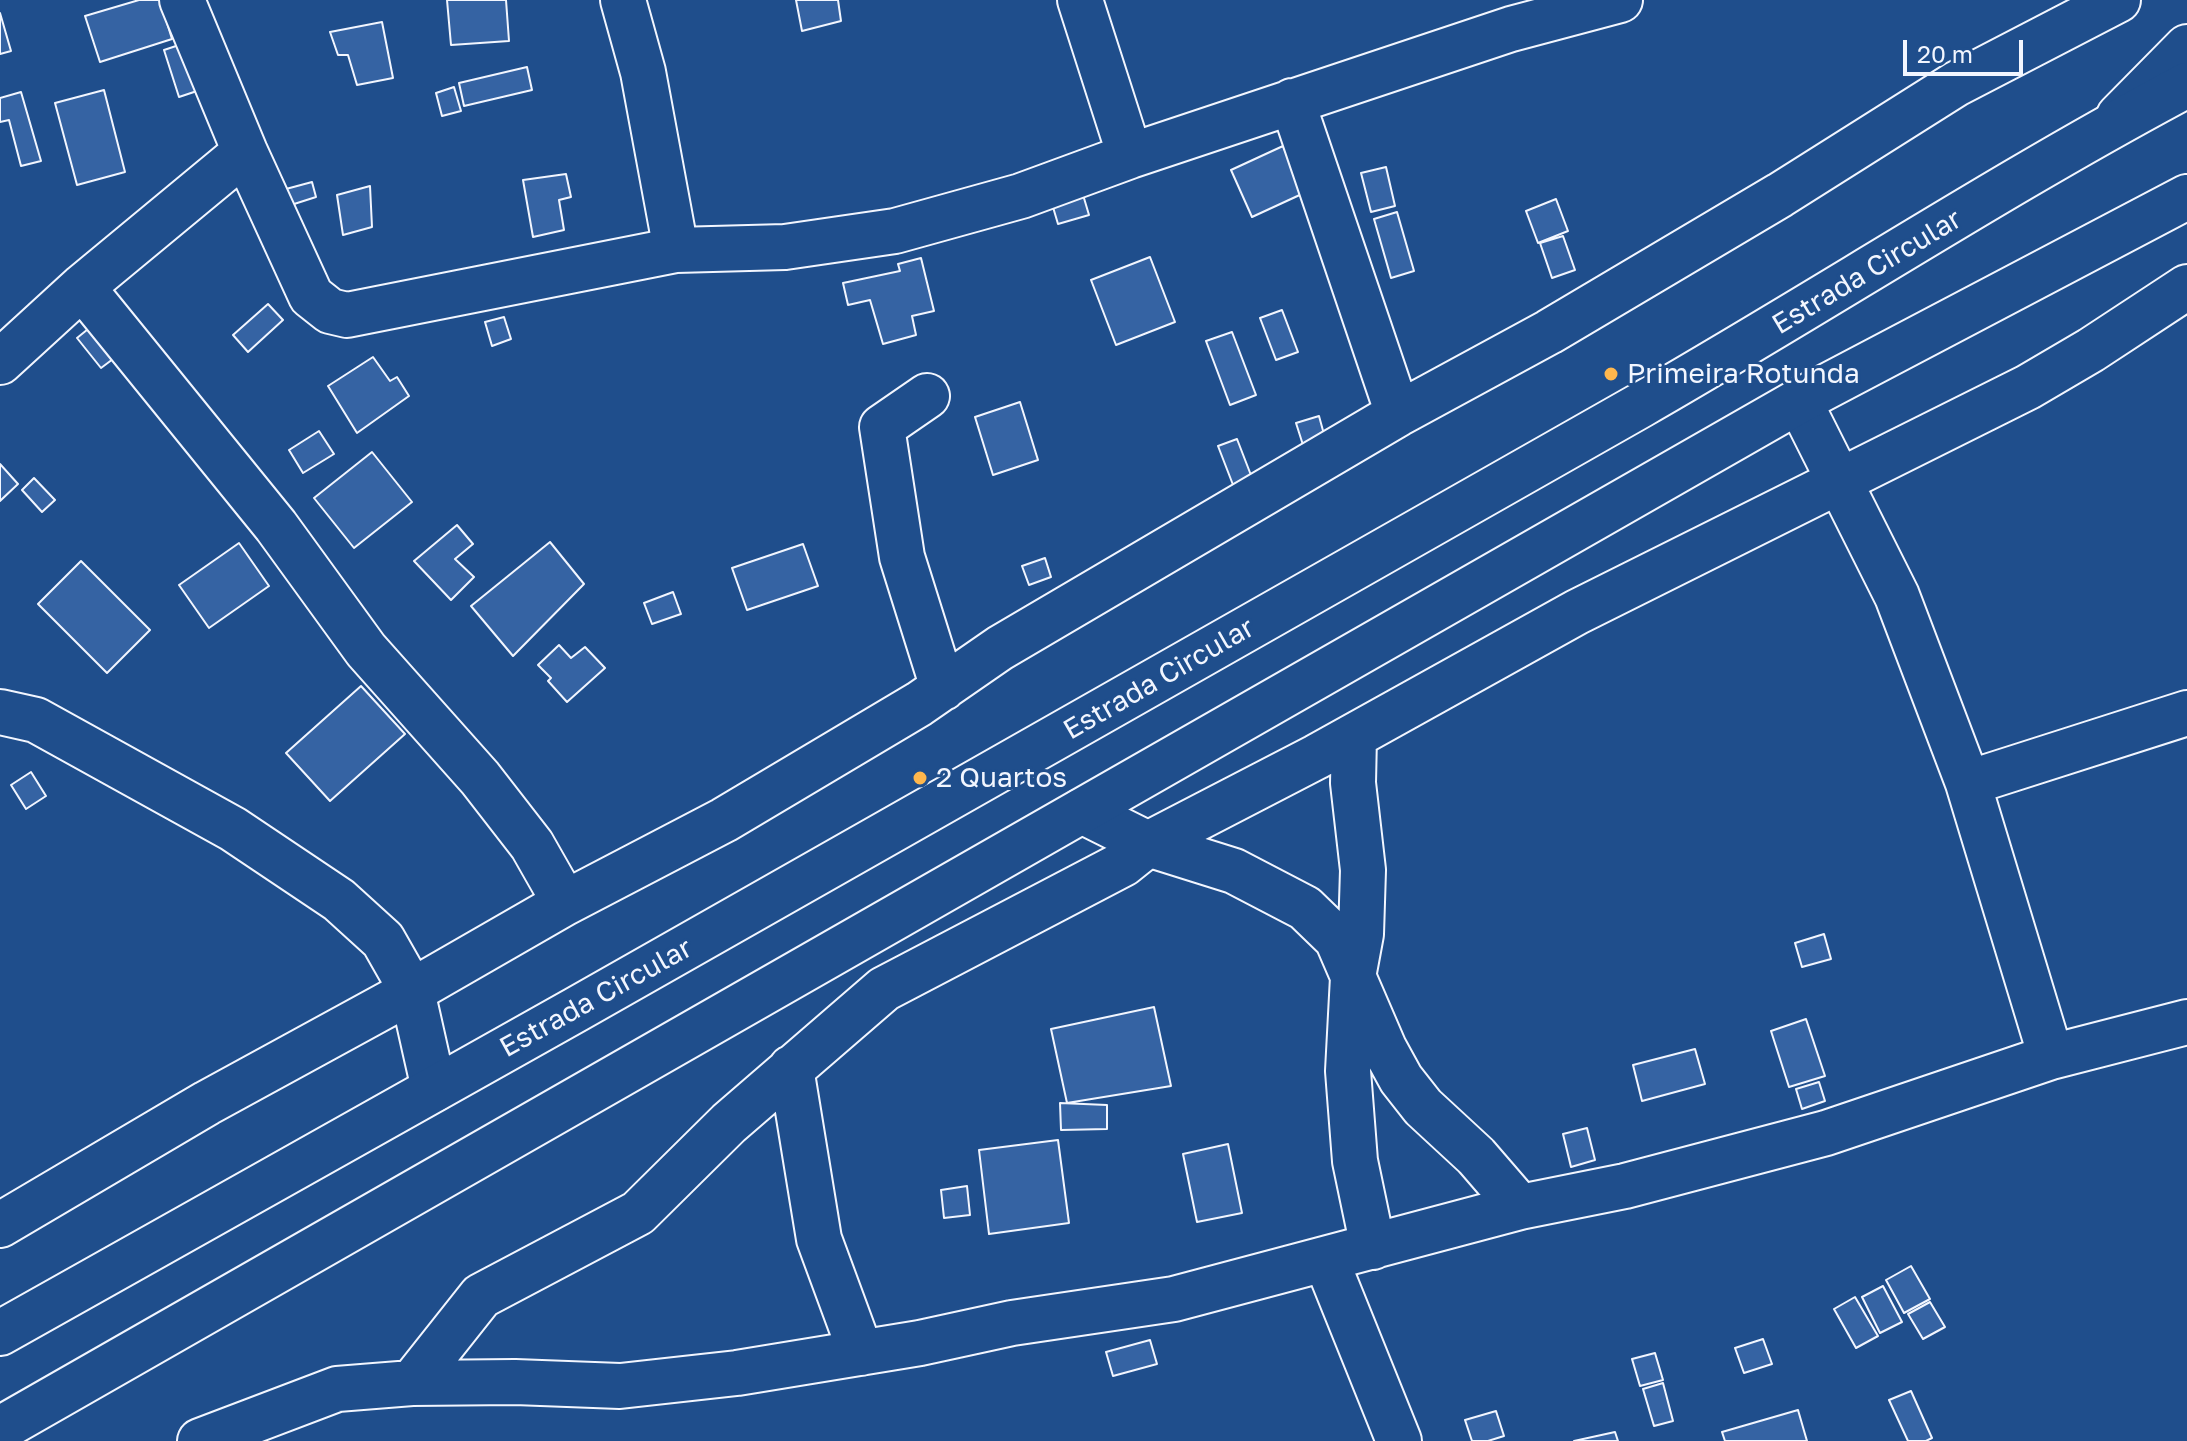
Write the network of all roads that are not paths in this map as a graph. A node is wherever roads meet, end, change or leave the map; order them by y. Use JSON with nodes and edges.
{"nodes":[{"id":1,"x":182,"y":0,"type":"edge"},
{"id":2,"x":623,"y":0,"type":"edge"},
{"id":3,"x":1080,"y":0,"type":"edge"},
{"id":4,"x":1620,"y":0,"type":"edge"},
{"id":5,"x":2118,"y":0,"type":"edge"},
{"id":6,"x":2187,"y":47,"type":"edge"},
{"id":7,"x":2187,"y":85,"type":"edge"},
{"id":8,"x":1292,"y":101,"type":"junction"},
{"id":9,"x":2108,"y":127,"type":"junction"},
{"id":10,"x":245,"y":152,"type":"junction"},
{"id":11,"x":1130,"y":156,"type":"junction"},
{"id":12,"x":2187,"y":197,"type":"edge"},
{"id":13,"x":676,"y":250,"type":"junction"},
{"id":14,"x":82,"y":287,"type":"junction"},
{"id":15,"x":2187,"y":287,"type":"edge"},
{"id":16,"x":0,"y":315,"type":"edge"},
{"id":17,"x":50,"y":318,"type":"junction"},
{"id":18,"x":0,"y":362,"type":"edge"},
{"id":19,"x":927,"y":396,"type":"dead end"},
{"id":20,"x":1799,"y":401,"type":"junction"},
{"id":21,"x":1398,"y":414,"type":"junction"},
{"id":22,"x":1840,"y":481,"type":"junction"},
{"id":23,"x":943,"y":688,"type":"junction"},
{"id":24,"x":0,"y":712,"type":"edge"},
{"id":25,"x":2187,"y":713,"type":"edge"},
{"id":26,"x":1354,"y":736,"type":"junction"},
{"id":27,"x":1968,"y":783,"type":"junction"},
{"id":28,"x":1082,"y":811,"type":"junction"},
{"id":29,"x":1148,"y":844,"type":"junction"},
{"id":30,"x":565,"y":903,"type":"junction"},
{"id":31,"x":1353,"y":977,"type":"junction"},
{"id":32,"x":412,"y":991,"type":"junction"},
{"id":33,"x":2187,"y":1022,"type":"edge"},
{"id":34,"x":2051,"y":1057,"type":"junction"},
{"id":35,"x":791,"y":1068,"type":"junction"},
{"id":36,"x":434,"y":1089,"type":"junction"},
{"id":37,"x":1520,"y":1207,"type":"junction"},
{"id":38,"x":0,"y":1225,"type":"edge"},
{"id":39,"x":1373,"y":1247,"type":"junction"},
{"id":40,"x":1326,"y":1260,"type":"junction"},
{"id":41,"x":0,"y":1333,"type":"edge"},
{"id":42,"x":861,"y":1353,"type":"junction"},
{"id":43,"x":412,"y":1383,"type":"junction"},
{"id":44,"x":0,"y":1429,"type":"edge"},
{"id":45,"x":210,"y":1439,"type":"edge"},
{"id":46,"x":1399,"y":1441,"type":"edge"}],
"edges":[{"from":1,"to":10,"type":"street"},
{"from":2,"to":13,"type":"street"},
{"from":3,"to":11,"type":"street"},
{"from":4,"to":8,"type":"street"},
{"from":5,"to":21,"type":"street"},
{"from":6,"to":9,"type":"street"},
{"from":7,"to":9,"type":"street","name":"Estrada Circular"},
{"from":8,"to":11,"type":"street"},
{"from":8,"to":21,"type":"street"},
{"from":9,"to":36,"type":"street","name":"Estrada Circular"},
{"from":10,"to":13,"type":"street"},
{"from":10,"to":14,"type":"street"},
{"from":11,"to":13,"type":"street"},
{"from":12,"to":20,"type":"street"},
{"from":14,"to":17,"type":"street"},
{"from":14,"to":30,"type":"street"},
{"from":15,"to":22,"type":"street"},
{"from":16,"to":17,"type":"street"},
{"from":17,"to":18,"type":"street"},
{"from":19,"to":23,"type":"street"},
{"from":20,"to":22,"type":"street"},
{"from":20,"to":28,"type":"street"},
{"from":21,"to":23,"type":"street"},
{"from":22,"to":26,"type":"street"},
{"from":22,"to":27,"type":"street"},
{"from":23,"to":30,"type":"street"},
{"from":24,"to":32,"type":"street"},
{"from":25,"to":27,"type":"street"},
{"from":26,"to":29,"type":"street"},
{"from":26,"to":31,"type":"street"},
{"from":27,"to":34,"type":"street"},
{"from":28,"to":29,"type":"street"},
{"from":28,"to":44,"type":"street"},
{"from":29,"to":31,"type":"street"},
{"from":29,"to":35,"type":"street"},
{"from":30,"to":32,"type":"street"},
{"from":31,"to":37,"type":"street"},
{"from":31,"to":39,"type":"street"},
{"from":32,"to":36,"type":"street"},
{"from":32,"to":38,"type":"street"},
{"from":33,"to":34,"type":"street"},
{"from":34,"to":37,"type":"street"},
{"from":35,"to":42,"type":"street"},
{"from":35,"to":43,"type":"street"},
{"from":36,"to":41,"type":"street","name":"Estrada Circular"},
{"from":37,"to":39,"type":"street"},
{"from":39,"to":40,"type":"street"},
{"from":40,"to":42,"type":"street"},
{"from":40,"to":46,"type":"street"},
{"from":42,"to":43,"type":"street"},
{"from":43,"to":45,"type":"street"}]}
